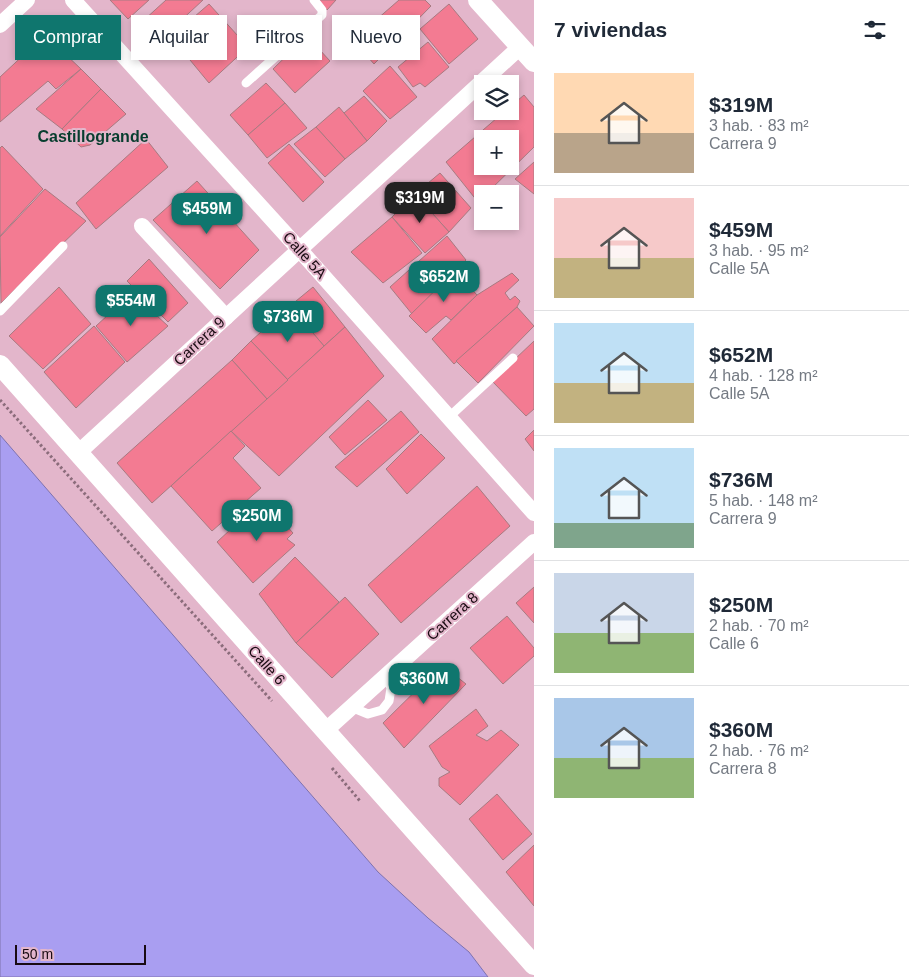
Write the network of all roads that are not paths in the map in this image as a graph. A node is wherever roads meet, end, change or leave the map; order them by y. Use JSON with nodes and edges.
{"nodes":[{"id":1,"x":27,"y":0,"type":"edge"},
{"id":2,"x":73,"y":0,"type":"edge"},
{"id":3,"x":314,"y":0,"type":"edge"},
{"id":4,"x":478,"y":0,"type":"edge"},
{"id":5,"x":0,"y":25,"type":"edge"},
{"id":6,"x":520,"y":47,"type":"junction"},
{"id":7,"x":534,"y":62,"type":"edge"},
{"id":8,"x":246,"y":83,"type":"dead end"},
{"id":9,"x":142,"y":226,"type":"dead end"},
{"id":10,"x":63,"y":246,"type":"dead end"},
{"id":11,"x":299,"y":249,"type":"junction"},
{"id":12,"x":0,"y":311,"type":"edge"},
{"id":13,"x":226,"y":317,"type":"junction"},
{"id":14,"x":513,"y":358,"type":"dead end"},
{"id":15,"x":0,"y":364,"type":"edge"},
{"id":16,"x":449,"y":417,"type":"junction"},
{"id":17,"x":78,"y":453,"type":"junction"},
{"id":18,"x":534,"y":512,"type":"edge"},
{"id":19,"x":534,"y":542,"type":"edge"},
{"id":20,"x":386,"y":675,"type":"junction"},
{"id":21,"x":351,"y":707,"type":"junction"},
{"id":22,"x":325,"y":731,"type":"junction"},
{"id":23,"x":534,"y":965,"type":"edge"}],
"edges":[{"from":1,"to":5,"type":"street"},
{"from":2,"to":11,"type":"street","name":"Calle 5A"},
{"from":3,"to":8,"type":"lane"},
{"from":4,"to":6,"type":"street"},
{"from":6,"to":7,"type":"street"},
{"from":6,"to":11,"type":"street","name":"Carrera 9"},
{"from":9,"to":13,"type":"street"},
{"from":10,"to":12,"type":"lane"},
{"from":11,"to":13,"type":"street","name":"Carrera 9"},
{"from":11,"to":16,"type":"street","name":"Calle 5A"},
{"from":13,"to":17,"type":"street","name":"Carrera 9"},
{"from":14,"to":16,"type":"lane"},
{"from":15,"to":17,"type":"street","name":"Calle 6"},
{"from":16,"to":18,"type":"street","name":"Calle 5A"},
{"from":17,"to":22,"type":"street","name":"Calle 6"},
{"from":19,"to":20,"type":"street","name":"Carrera 8"},
{"from":20,"to":21,"type":"street","name":"Carrera 8"},
{"from":20,"to":21,"type":"lane"},
{"from":21,"to":22,"type":"street","name":"Carrera 8"},
{"from":22,"to":23,"type":"street","name":"Calle 6"}]}
